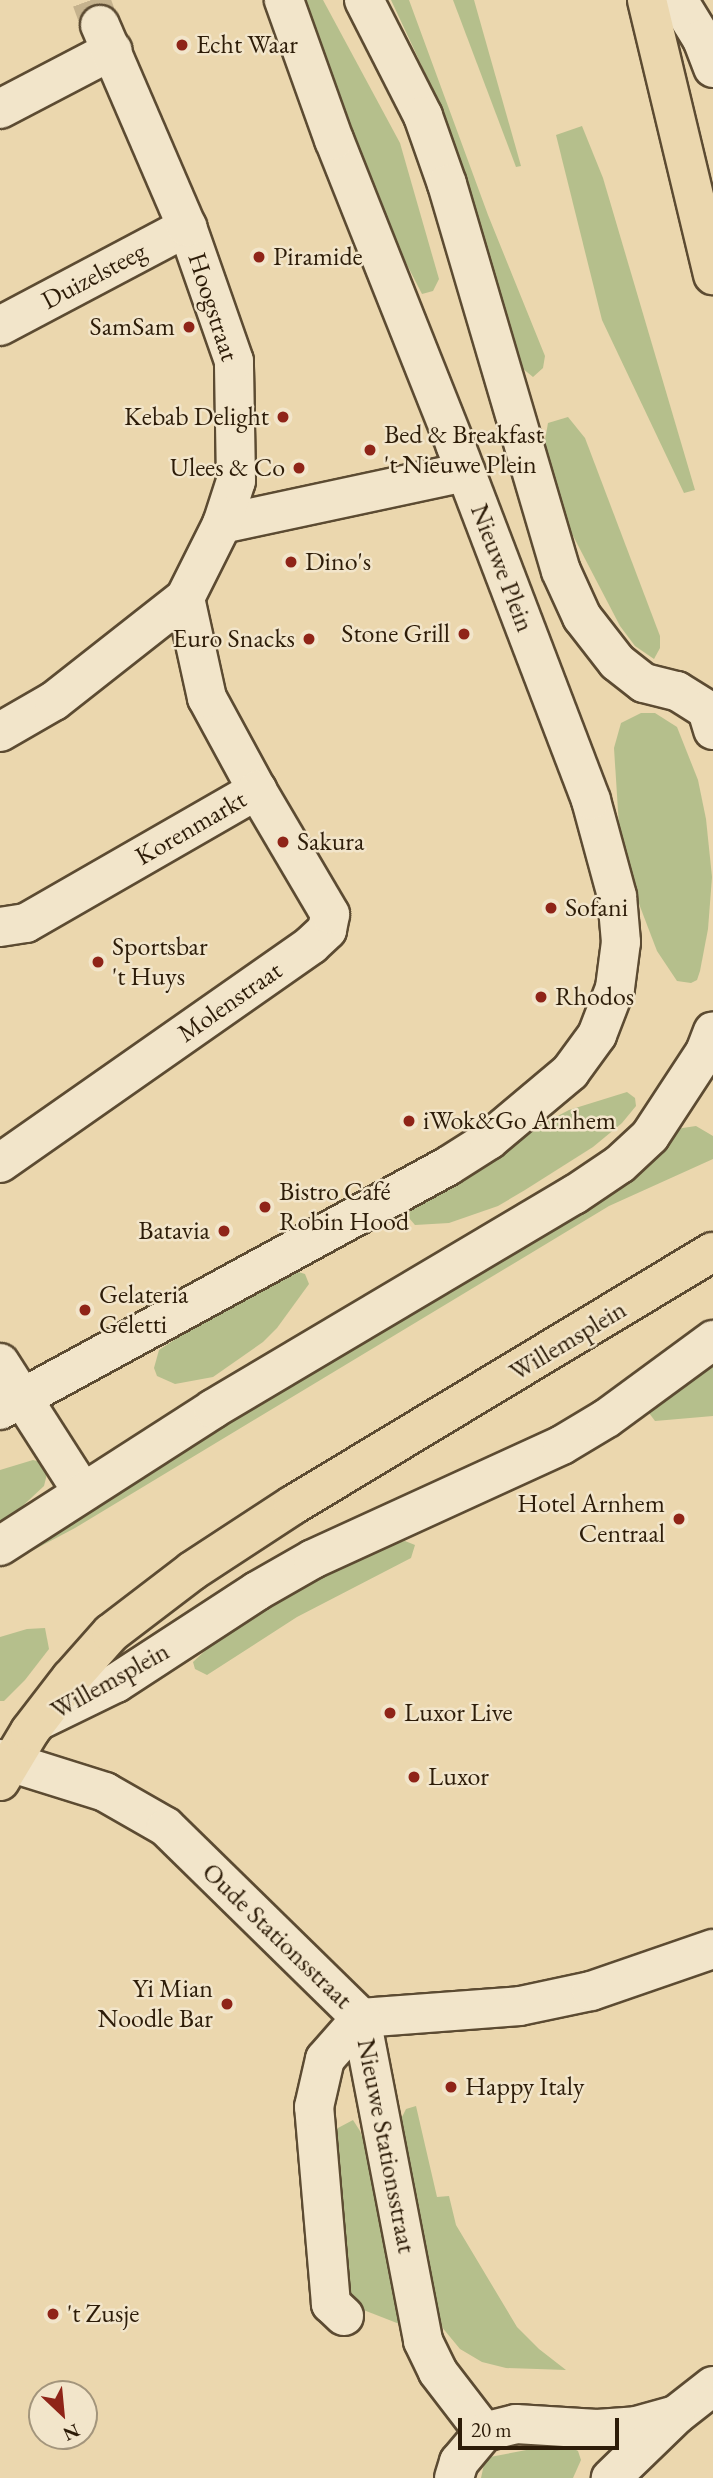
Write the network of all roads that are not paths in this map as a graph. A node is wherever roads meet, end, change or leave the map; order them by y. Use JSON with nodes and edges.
{"nodes":[{"id":1,"x":284,"y":0,"type":"edge"},
{"id":2,"x":364,"y":0,"type":"edge"},
{"id":3,"x":647,"y":0,"type":"edge"},
{"id":4,"x":678,"y":0,"type":"edge"},
{"id":5,"x":713,"y":68,"type":"edge"},
{"id":6,"x":0,"y":109,"type":"edge"},
{"id":7,"x":187,"y":227,"type":"junction"},
{"id":8,"x":713,"y":275,"type":"edge"},
{"id":9,"x":0,"y":326,"type":"edge"},
{"id":10,"x":465,"y":472,"type":"junction"},
{"id":11,"x":222,"y":524,"type":"junction"},
{"id":12,"x":185,"y":598,"type":"junction"},
{"id":13,"x":713,"y":730,"type":"edge"},
{"id":14,"x":0,"y":732,"type":"edge"},
{"id":15,"x":257,"y":790,"type":"junction"},
{"id":16,"x":0,"y":927,"type":"edge"},
{"id":17,"x":711,"y":1036,"type":"edge"},
{"id":18,"x":0,"y":1163,"type":"edge"},
{"id":19,"x":713,"y":1252,"type":"edge"},
{"id":20,"x":713,"y":1340,"type":"edge"},
{"id":21,"x":0,"y":1363,"type":"edge"},
{"id":22,"x":11,"y":1404,"type":"edge"},
{"id":23,"x":82,"y":1491,"type":"junction"},
{"id":24,"x":0,"y":1546,"type":"edge"},
{"id":25,"x":40,"y":1720,"type":"junction"},
{"id":26,"x":4,"y":1767,"type":"edge"},
{"id":27,"x":713,"y":1949,"type":"edge"},
{"id":28,"x":361,"y":2018,"type":"junction"},
{"id":29,"x":344,"y":2316,"type":"dead end"},
{"id":30,"x":713,"y":2386,"type":"edge"},
{"id":31,"x":676,"y":2416,"type":"junction"},
{"id":32,"x":484,"y":2432,"type":"junction"},
{"id":33,"x":454,"y":2478,"type":"edge"},
{"id":34,"x":611,"y":2478,"type":"edge"}],
"edges":[{"from":1,"to":10,"type":"street","name":"Nieuwe Plein"},
{"from":2,"to":13,"type":"street","name":"Nieuwe Plein"},
{"from":3,"to":8,"type":"main road"},
{"from":4,"to":5,"type":"street"},
{"from":6,"to":7,"type":"street","name":"Hoogstraat"},
{"from":7,"to":9,"type":"street","name":"Duizelsteeg"},
{"from":7,"to":11,"type":"street","name":"Hoogstraat"},
{"from":10,"to":11,"type":"street"},
{"from":10,"to":22,"type":"street","name":"Nieuwe Plein"},
{"from":11,"to":12,"type":"street","name":"Hoogstraat"},
{"from":12,"to":14,"type":"street"},
{"from":12,"to":15,"type":"street","name":"Korenmarkt"},
{"from":15,"to":16,"type":"street","name":"Korenmarkt"},
{"from":15,"to":18,"type":"street","name":"Molenstraat"},
{"from":17,"to":23,"type":"street"},
{"from":19,"to":25,"type":"main road","name":"Willemsplein"},
{"from":20,"to":25,"type":"street","name":"Willemsplein"},
{"from":21,"to":22,"type":"street"},
{"from":22,"to":23,"type":"street"},
{"from":23,"to":24,"type":"street"},
{"from":25,"to":26,"type":"main road"},
{"from":26,"to":28,"type":"street","name":"Oude Stationsstraat"},
{"from":27,"to":28,"type":"street","name":"Oude Stationsstraat"},
{"from":28,"to":29,"type":"street","name":"Nieuwe Stationsstraat"},
{"from":28,"to":32,"type":"street","name":"Nieuwe Stationsstraat"},
{"from":30,"to":31,"type":"street"},
{"from":31,"to":32,"type":"street"},
{"from":31,"to":34,"type":"street"},
{"from":32,"to":33,"type":"street"}]}
